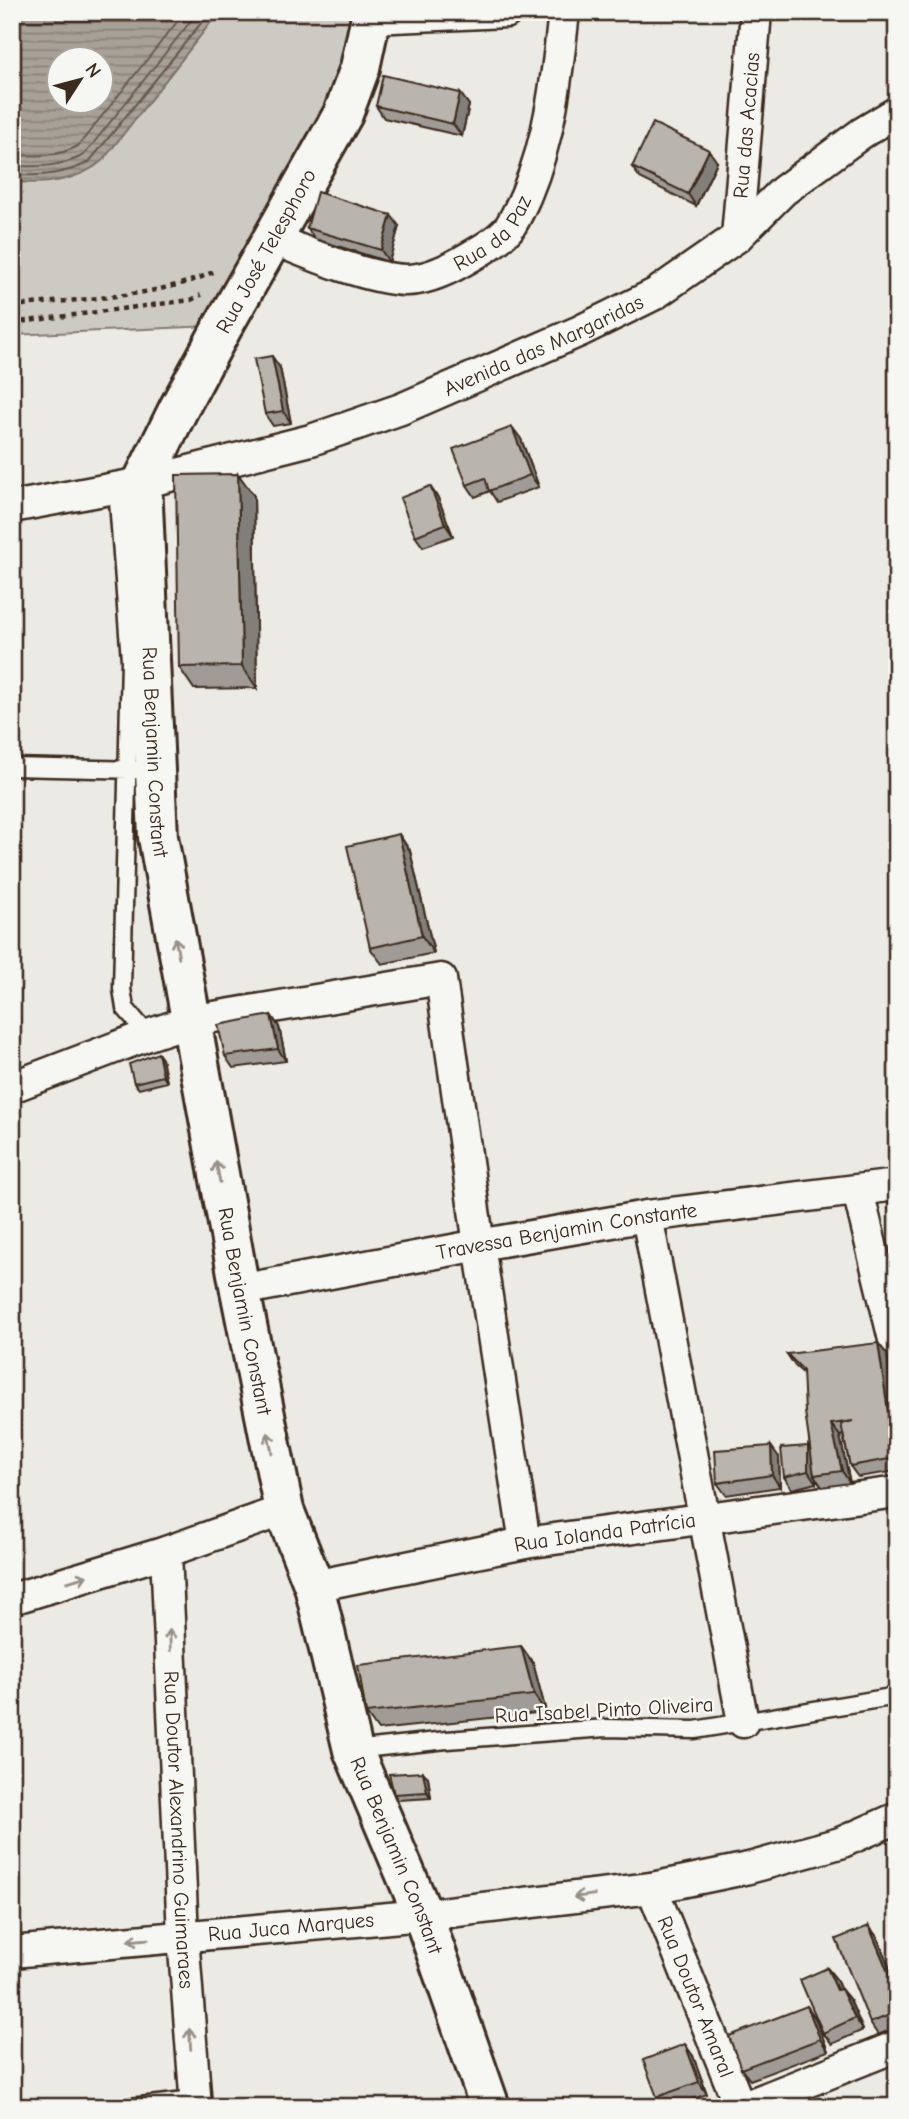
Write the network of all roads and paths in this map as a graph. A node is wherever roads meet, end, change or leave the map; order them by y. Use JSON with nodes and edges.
{"nodes":[{"id":1,"x":507,"y":12,"type":"edge"},
{"id":2,"x":564,"y":12,"type":"edge"},
{"id":3,"x":756,"y":12,"type":"edge"},
{"id":4,"x":371,"y":15,"type":"edge"},
{"id":5,"x":897,"y":112,"type":"edge"},
{"id":6,"x":737,"y":237,"type":"junction"},
{"id":7,"x":273,"y":239,"type":"junction"},
{"id":8,"x":226,"y":265,"type":"dead end"},
{"id":9,"x":212,"y":290,"type":"dead end"},
{"id":10,"x":12,"y":306,"type":"edge"},
{"id":11,"x":12,"y":323,"type":"edge"},
{"id":12,"x":129,"y":485,"type":"junction"},
{"id":13,"x":12,"y":507,"type":"edge"},
{"id":14,"x":12,"y":767,"type":"edge"},
{"id":15,"x":142,"y":771,"type":"junction"},
{"id":16,"x":190,"y":1021,"type":"junction"},
{"id":17,"x":148,"y":1035,"type":"junction"},
{"id":18,"x":12,"y":1087,"type":"edge"},
{"id":19,"x":897,"y":1185,"type":"edge"},
{"id":20,"x":858,"y":1191,"type":"junction"},
{"id":21,"x":647,"y":1216,"type":"junction"},
{"id":22,"x":479,"y":1245,"type":"junction"},
{"id":23,"x":240,"y":1290,"type":"junction"},
{"id":24,"x":897,"y":1352,"type":"edge"},
{"id":25,"x":897,"y":1492,"type":"edge"},
{"id":26,"x":284,"y":1510,"type":"junction"},
{"id":27,"x":703,"y":1518,"type":"junction"},
{"id":28,"x":525,"y":1544,"type":"junction"},
{"id":29,"x":166,"y":1552,"type":"junction"},
{"id":30,"x":314,"y":1586,"type":"junction"},
{"id":31,"x":12,"y":1599,"type":"edge"},
{"id":32,"x":897,"y":1696,"type":"edge"},
{"id":33,"x":743,"y":1722,"type":"junction"},
{"id":34,"x":353,"y":1750,"type":"junction"},
{"id":35,"x":897,"y":1818,"type":"edge"},
{"id":36,"x":652,"y":1888,"type":"junction"},
{"id":37,"x":422,"y":1915,"type":"junction"},
{"id":38,"x":183,"y":1936,"type":"junction"},
{"id":39,"x":12,"y":1952,"type":"edge"},
{"id":40,"x":897,"y":2046,"type":"edge"},
{"id":41,"x":195,"y":2104,"type":"edge"},
{"id":42,"x":130,"y":2107,"type":"edge"},
{"id":43,"x":490,"y":2107,"type":"edge"},
{"id":44,"x":742,"y":2107,"type":"edge"}],
"edges":[{"from":1,"to":4,"type":"street"},
{"from":2,"to":7,"type":"street","name":"Rua da Paz"},
{"from":3,"to":6,"type":"street","name":"Rua das Acacias"},
{"from":4,"to":7,"type":"street","name":"Rua José Telesphoro"},
{"from":5,"to":6,"type":"street","name":"Avenida das Margaridas"},
{"from":6,"to":12,"type":"street","name":"Avenida das Margaridas"},
{"from":7,"to":12,"type":"street","name":"Rua José Telesphoro"},
{"from":8,"to":10,"type":"path"},
{"from":9,"to":11,"type":"path"},
{"from":12,"to":13,"type":"street","name":"Avenida das Margaridas"},
{"from":12,"to":15,"type":"street","name":"Rua Benjamin Constant"},
{"from":14,"to":15,"type":"lane"},
{"from":16,"to":15,"type":"street","name":"Rua Benjamin Constant","one_way":true},
{"from":15,"to":17,"type":"lane"},
{"from":16,"to":17,"type":"street"},
{"from":16,"to":22,"type":"street"},
{"from":23,"to":16,"type":"street","name":"Rua Benjamin Constant","one_way":true},
{"from":17,"to":18,"type":"street"},
{"from":19,"to":20,"type":"street","name":"Travessa Benjamin Constante"},
{"from":20,"to":21,"type":"street","name":"Travessa Benjamin Constante"},
{"from":20,"to":24,"type":"street"},
{"from":21,"to":22,"type":"street","name":"Travessa Benjamin Constante"},
{"from":21,"to":27,"type":"street"},
{"from":22,"to":23,"type":"street","name":"Travessa Benjamin Constante"},
{"from":22,"to":28,"type":"street"},
{"from":26,"to":23,"type":"street","name":"Rua Benjamin Constant","one_way":true},
{"from":25,"to":27,"type":"street","name":"Rua Iolanda Patrícia"},
{"from":26,"to":29,"type":"street"},
{"from":26,"to":30,"type":"street","name":"Rua Benjamin Constant"},
{"from":27,"to":28,"type":"street","name":"Rua Iolanda Patrícia"},
{"from":27,"to":33,"type":"street"},
{"from":28,"to":30,"type":"street","name":"Rua Iolanda Patrícia"},
{"from":31,"to":29,"type":"street","one_way":true},
{"from":38,"to":29,"type":"street","name":"Rua Doutor Alexandrino Guimaraes","one_way":true},
{"from":30,"to":34,"type":"street","name":"Rua Benjamin Constant"},
{"from":32,"to":33,"type":"lane","name":"Rua Isabel Pinto Oliveira"},
{"from":33,"to":34,"type":"lane","name":"Rua Isabel Pinto Oliveira"},
{"from":34,"to":37,"type":"street","name":"Rua Benjamin Constant"},
{"from":35,"to":36,"type":"street","name":"Rua Juca Marques"},
{"from":36,"to":37,"type":"street","name":"Rua Juca Marques","one_way":true},
{"from":36,"to":44,"type":"street","name":"Rua Doutor Amaral"},
{"from":37,"to":38,"type":"street","name":"Rua Juca Marques"},
{"from":37,"to":43,"type":"street","name":"Rua Benjamin Constant"},
{"from":38,"to":39,"type":"street","name":"Rua Juca Marques","one_way":true},
{"from":41,"to":38,"type":"street","name":"Rua Doutor Alexandrino Guimaraes","one_way":true},
{"from":40,"to":44,"type":"street"},
{"from":41,"to":42,"type":"lane"}]}
